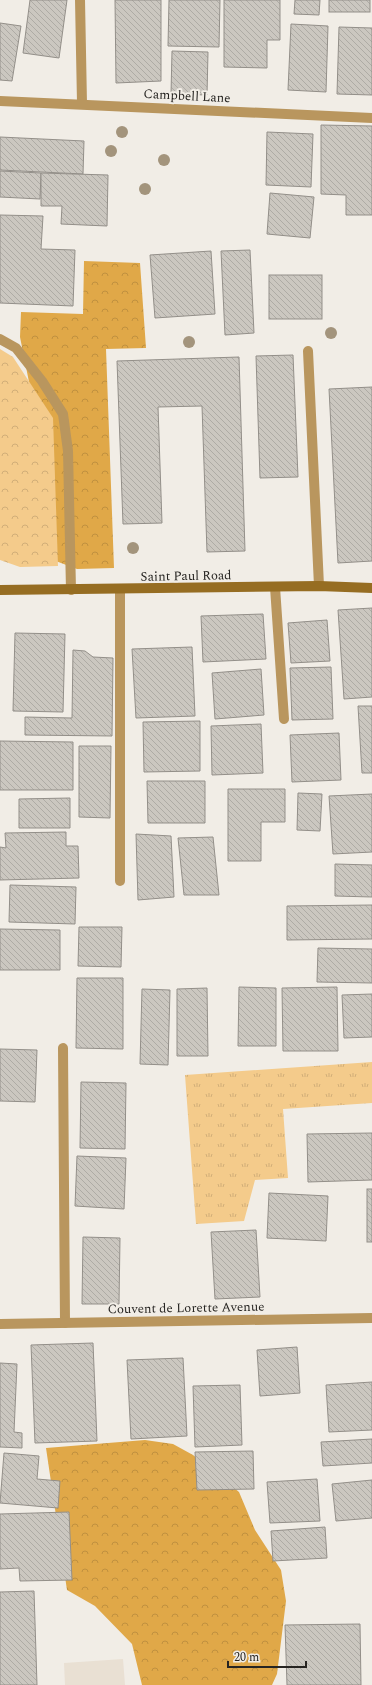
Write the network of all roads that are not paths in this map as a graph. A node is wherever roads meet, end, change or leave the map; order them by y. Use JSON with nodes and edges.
{"nodes":[{"id":1,"x":80,"y":0,"type":"edge"},
{"id":2,"x":0,"y":101,"type":"edge"},
{"id":3,"x":82,"y":103,"type":"junction"},
{"id":4,"x":372,"y":118,"type":"edge"},
{"id":5,"x":0,"y":340,"type":"edge"},
{"id":6,"x":308,"y":352,"type":"dead end"},
{"id":7,"x":319,"y":586,"type":"junction"},
{"id":8,"x":275,"y":587,"type":"junction"},
{"id":9,"x":372,"y":588,"type":"edge"},
{"id":10,"x":120,"y":589,"type":"junction"},
{"id":11,"x":0,"y":590,"type":"edge"},
{"id":12,"x":71,"y":590,"type":"junction"},
{"id":13,"x":284,"y":719,"type":"dead end"},
{"id":14,"x":120,"y":881,"type":"dead end"},
{"id":15,"x":63,"y":1048,"type":"dead end"},
{"id":16,"x":372,"y":1318,"type":"edge"},
{"id":17,"x":65,"y":1323,"type":"junction"},
{"id":18,"x":0,"y":1324,"type":"edge"}],
"edges":[{"from":1,"to":3,"type":"street"},
{"from":2,"to":3,"type":"street","name":"Campbell Lane"},
{"from":3,"to":4,"type":"street","name":"Campbell Lane"},
{"from":5,"to":12,"type":"street"},
{"from":6,"to":7,"type":"street"},
{"from":7,"to":8,"type":"main road","name":"Saint Paul Road"},
{"from":7,"to":9,"type":"main road","name":"Saint Paul Road"},
{"from":8,"to":10,"type":"main road","name":"Saint Paul Road"},
{"from":8,"to":13,"type":"street"},
{"from":10,"to":12,"type":"main road","name":"Saint Paul Road"},
{"from":10,"to":14,"type":"street"},
{"from":11,"to":12,"type":"main road","name":"Saint Paul Road"},
{"from":15,"to":17,"type":"street"},
{"from":16,"to":17,"type":"street","name":"Couvent de Lorette Avenue"},
{"from":17,"to":18,"type":"street","name":"Couvent de Lorette Avenue"}]}
